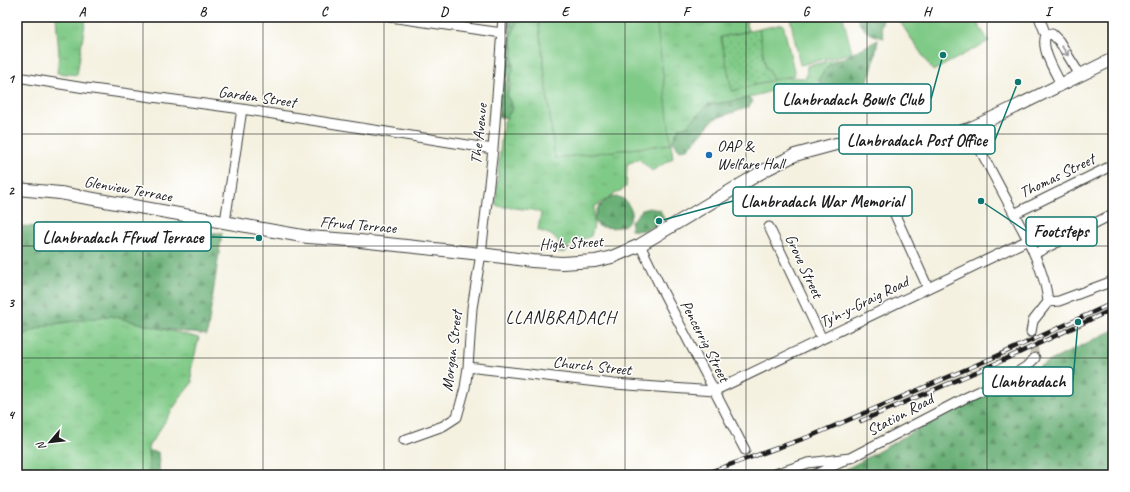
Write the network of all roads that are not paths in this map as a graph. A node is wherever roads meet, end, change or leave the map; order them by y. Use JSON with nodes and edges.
{"nodes":[{"id":1,"x":390,"y":17,"type":"edge"},
{"id":2,"x":503,"y":17,"type":"edge"},
{"id":3,"x":1039,"y":17,"type":"edge"},
{"id":4,"x":502,"y":33,"type":"junction"},
{"id":5,"x":1046,"y":34,"type":"junction"},
{"id":6,"x":1112,"y":61,"type":"edge"},
{"id":7,"x":1080,"y":75,"type":"junction"},
{"id":8,"x":17,"y":77,"type":"edge"},
{"id":9,"x":1061,"y":84,"type":"junction"},
{"id":10,"x":242,"y":110,"type":"junction"},
{"id":11,"x":968,"y":129,"type":"junction"},
{"id":12,"x":493,"y":149,"type":"junction"},
{"id":13,"x":1113,"y":165,"type":"edge"},
{"id":14,"x":17,"y":188,"type":"edge"},
{"id":15,"x":886,"y":195,"type":"dead end"},
{"id":16,"x":1014,"y":214,"type":"junction"},
{"id":17,"x":1113,"y":214,"type":"edge"},
{"id":18,"x":229,"y":223,"type":"junction"},
{"id":19,"x":769,"y":227,"type":"dead end"},
{"id":20,"x":1028,"y":240,"type":"junction"},
{"id":21,"x":640,"y":244,"type":"junction"},
{"id":22,"x":481,"y":254,"type":"junction"},
{"id":23,"x":1034,"y":254,"type":"junction"},
{"id":24,"x":1113,"y":281,"type":"edge"},
{"id":25,"x":928,"y":288,"type":"junction"},
{"id":26,"x":1048,"y":302,"type":"junction"},
{"id":27,"x":1031,"y":332,"type":"tunnel mouth"},
{"id":28,"x":822,"y":339,"type":"junction"},
{"id":29,"x":1034,"y":358,"type":"dead end"},
{"id":30,"x":468,"y":367,"type":"junction"},
{"id":31,"x":714,"y":390,"type":"junction"},
{"id":32,"x":404,"y":440,"type":"dead end"},
{"id":33,"x":745,"y":450,"type":"dead end"},
{"id":34,"x":850,"y":458,"type":"junction"},
{"id":35,"x":772,"y":475,"type":"edge"},
{"id":36,"x":814,"y":475,"type":"edge"}],
"edges":[{"from":1,"to":4,"type":"street"},
{"from":2,"to":4,"type":"street","name":"The Avenue"},
{"from":3,"to":5,"type":"street"},
{"from":4,"to":12,"type":"street","name":"The Avenue"},
{"from":5,"to":7,"type":"street","one_way":true},
{"from":5,"to":9,"type":"street"},
{"from":6,"to":7,"type":"street","name":"High Street"},
{"from":7,"to":9,"type":"street","name":"High Street"},
{"from":8,"to":10,"type":"street","name":"Garden Street"},
{"from":9,"to":11,"type":"street","name":"High Street"},
{"from":10,"to":12,"type":"street","name":"Garden Street"},
{"from":10,"to":18,"type":"street"},
{"from":11,"to":16,"type":"street"},
{"from":11,"to":21,"type":"street","name":"High Street"},
{"from":12,"to":22,"type":"street","name":"The Avenue"},
{"from":13,"to":16,"type":"street","name":"Thomas Street"},
{"from":14,"to":18,"type":"street","name":"Glenview Terrace"},
{"from":15,"to":25,"type":"street"},
{"from":16,"to":20,"type":"street"},
{"from":17,"to":23,"type":"street"},
{"from":18,"to":22,"type":"street","name":"Ffrwd Terrace"},
{"from":19,"to":28,"type":"street","name":"Grove Street"},
{"from":20,"to":23,"type":"street"},
{"from":20,"to":25,"type":"street","name":"Ty'n-y-Graig Road"},
{"from":21,"to":22,"type":"street","name":"High Street"},
{"from":21,"to":31,"type":"street","name":"Pencerrig Street"},
{"from":22,"to":30,"type":"street","name":"Morgan Street"},
{"from":23,"to":26,"type":"street"},
{"from":24,"to":26,"type":"street"},
{"from":25,"to":28,"type":"street","name":"Ty'n-y-Graig Road"},
{"from":26,"to":27,"type":"street"},
{"from":28,"to":31,"type":"street","name":"Ty'n-y-Graig Road"},
{"from":29,"to":34,"type":"street","name":"Station Road"},
{"from":30,"to":31,"type":"street","name":"Church Street"},
{"from":30,"to":32,"type":"street","name":"Morgan Street"},
{"from":31,"to":33,"type":"street","name":"Pencerrig Street"},
{"from":34,"to":35,"type":"street","name":"Station Road"},
{"from":34,"to":36,"type":"street"}]}
